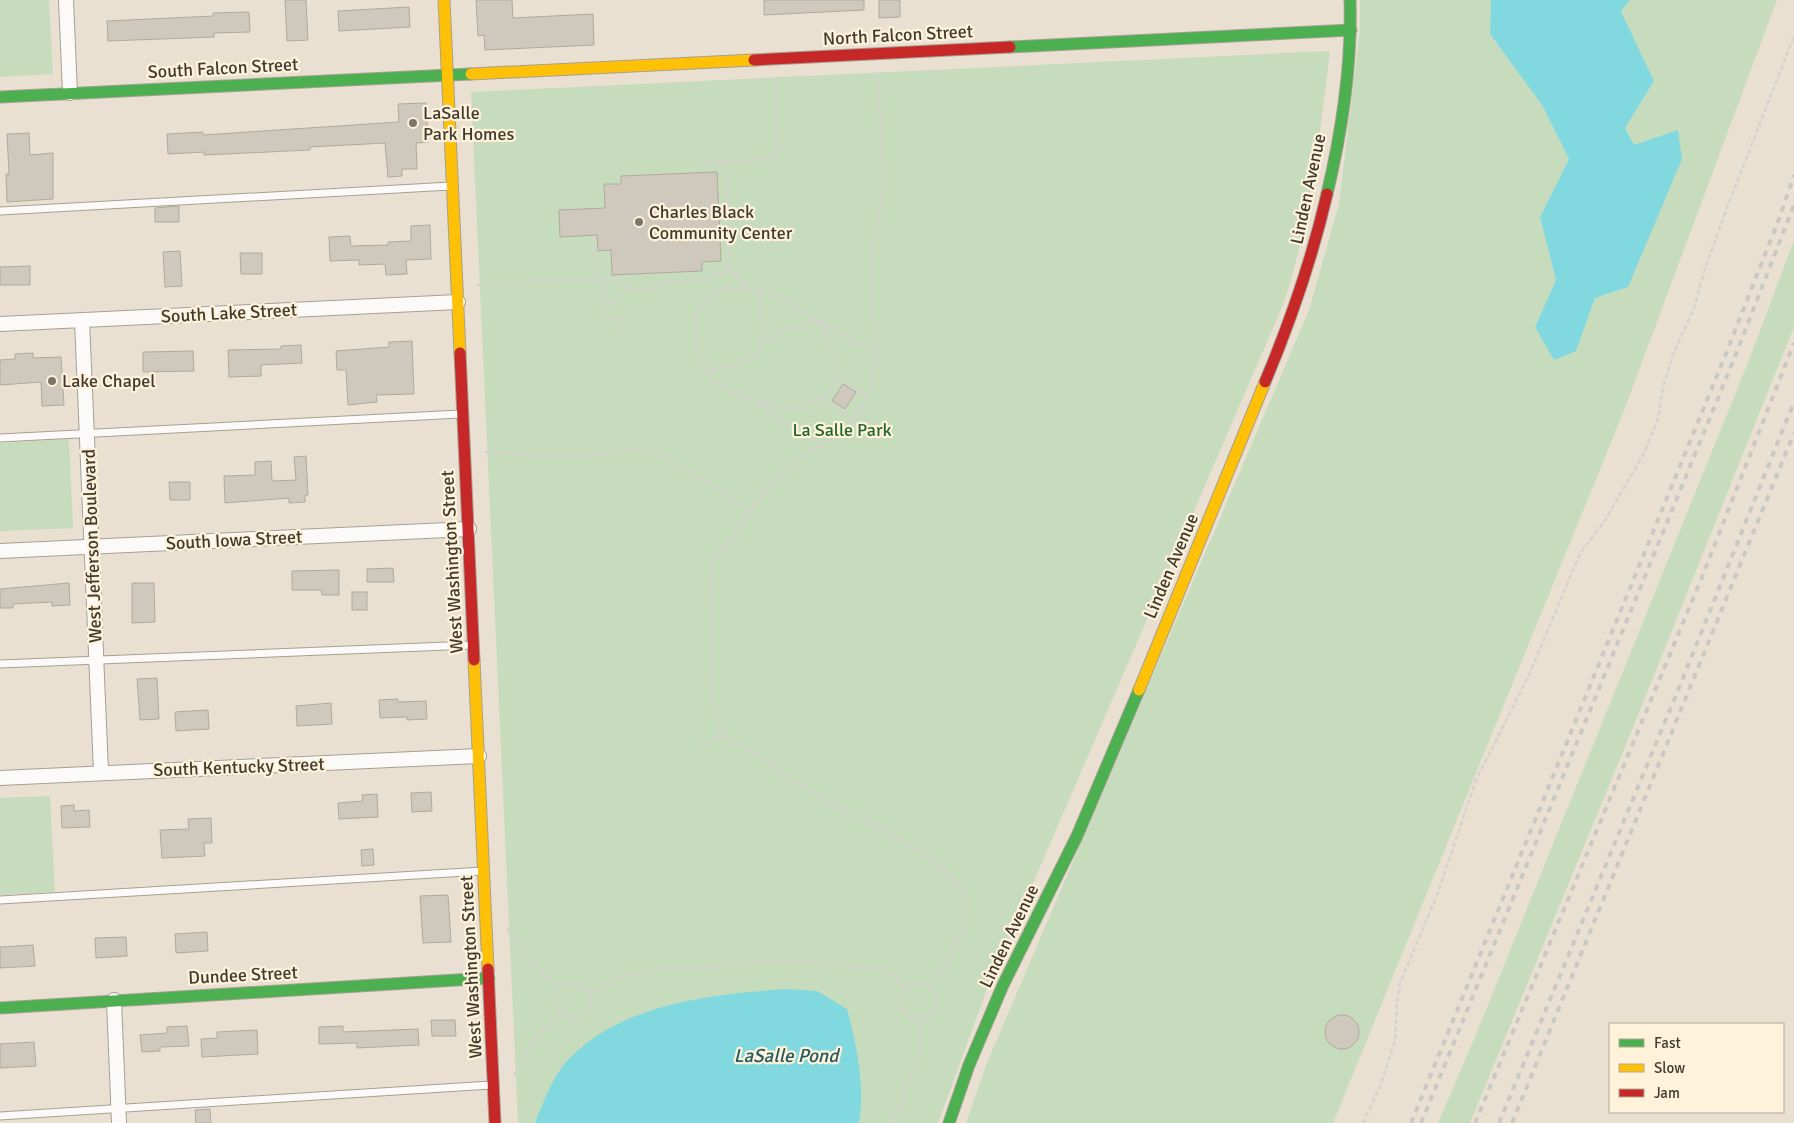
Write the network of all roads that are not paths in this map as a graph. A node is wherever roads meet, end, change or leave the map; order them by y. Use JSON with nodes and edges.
{"nodes":[{"id":1,"x":66,"y":0,"type":"edge"},
{"id":2,"x":444,"y":0,"type":"edge"},
{"id":3,"x":1350,"y":0,"type":"edge"},
{"id":4,"x":1351,"y":30,"type":"junction"},
{"id":5,"x":447,"y":75,"type":"junction"},
{"id":6,"x":70,"y":94,"type":"junction"},
{"id":7,"x":0,"y":97,"type":"edge"},
{"id":8,"x":453,"y":186,"type":"junction"},
{"id":9,"x":0,"y":211,"type":"edge"},
{"id":10,"x":458,"y":302,"type":"junction"},
{"id":11,"x":82,"y":320,"type":"junction"},
{"id":12,"x":0,"y":324,"type":"edge"},
{"id":13,"x":463,"y":414,"type":"junction"},
{"id":14,"x":88,"y":434,"type":"junction"},
{"id":15,"x":0,"y":438,"type":"edge"},
{"id":16,"x":469,"y":529,"type":"junction"},
{"id":17,"x":93,"y":547,"type":"junction"},
{"id":18,"x":0,"y":551,"type":"edge"},
{"id":19,"x":474,"y":645,"type":"junction"},
{"id":20,"x":97,"y":659,"type":"junction"},
{"id":21,"x":0,"y":664,"type":"edge"},
{"id":22,"x":479,"y":756,"type":"junction"},
{"id":23,"x":101,"y":772,"type":"junction"},
{"id":24,"x":0,"y":778,"type":"edge"},
{"id":25,"x":484,"y":871,"type":"junction"},
{"id":26,"x":0,"y":900,"type":"edge"},
{"id":27,"x":489,"y":978,"type":"junction"},
{"id":28,"x":114,"y":1000,"type":"junction"},
{"id":29,"x":0,"y":1008,"type":"edge"},
{"id":30,"x":494,"y":1085,"type":"junction"},
{"id":31,"x":118,"y":1108,"type":"junction"},
{"id":32,"x":0,"y":1116,"type":"edge"},
{"id":33,"x":119,"y":1123,"type":"edge"},
{"id":34,"x":495,"y":1123,"type":"edge"},
{"id":35,"x":949,"y":1123,"type":"edge"}],
"edges":[{"from":1,"to":6,"type":"street"},
{"from":2,"to":5,"type":"street","name":"West Washington Street"},
{"from":3,"to":4,"type":"street","name":"Linden Avenue"},
{"from":4,"to":5,"type":"street","name":"North Falcon Street"},
{"from":4,"to":35,"type":"street","name":"Linden Avenue"},
{"from":5,"to":6,"type":"street","name":"South Falcon Street"},
{"from":5,"to":8,"type":"street","name":"West Washington Street"},
{"from":6,"to":7,"type":"street","name":"South Falcon Street"},
{"from":8,"to":9,"type":"lane"},
{"from":8,"to":10,"type":"street","name":"West Washington Street"},
{"from":10,"to":11,"type":"street","name":"South Lake Street"},
{"from":10,"to":13,"type":"street","name":"West Washington Street"},
{"from":11,"to":12,"type":"street","name":"South Lake Street"},
{"from":11,"to":14,"type":"street","name":"West Jefferson Boulevard"},
{"from":13,"to":14,"type":"lane"},
{"from":13,"to":16,"type":"street","name":"West Washington Street"},
{"from":14,"to":15,"type":"lane"},
{"from":14,"to":17,"type":"street","name":"West Jefferson Boulevard"},
{"from":16,"to":17,"type":"street","name":"South Iowa Street"},
{"from":16,"to":19,"type":"street","name":"West Washington Street"},
{"from":17,"to":18,"type":"street","name":"South Iowa Street"},
{"from":17,"to":20,"type":"street","name":"West Jefferson Boulevard"},
{"from":19,"to":20,"type":"lane"},
{"from":19,"to":22,"type":"street","name":"West Washington Street"},
{"from":20,"to":21,"type":"lane"},
{"from":20,"to":23,"type":"street","name":"West Jefferson Boulevard"},
{"from":22,"to":23,"type":"street","name":"South Kentucky Street"},
{"from":22,"to":25,"type":"street","name":"West Washington Street"},
{"from":23,"to":24,"type":"street","name":"South Kentucky Street"},
{"from":25,"to":26,"type":"lane"},
{"from":25,"to":27,"type":"street","name":"West Washington Street"},
{"from":27,"to":28,"type":"street","name":"Dundee Street"},
{"from":27,"to":30,"type":"street","name":"West Washington Street"},
{"from":28,"to":29,"type":"street","name":"Dundee Street"},
{"from":28,"to":31,"type":"street"},
{"from":30,"to":31,"type":"lane"},
{"from":30,"to":34,"type":"street","name":"West Washington Street"},
{"from":31,"to":32,"type":"lane"},
{"from":31,"to":33,"type":"street"}]}
